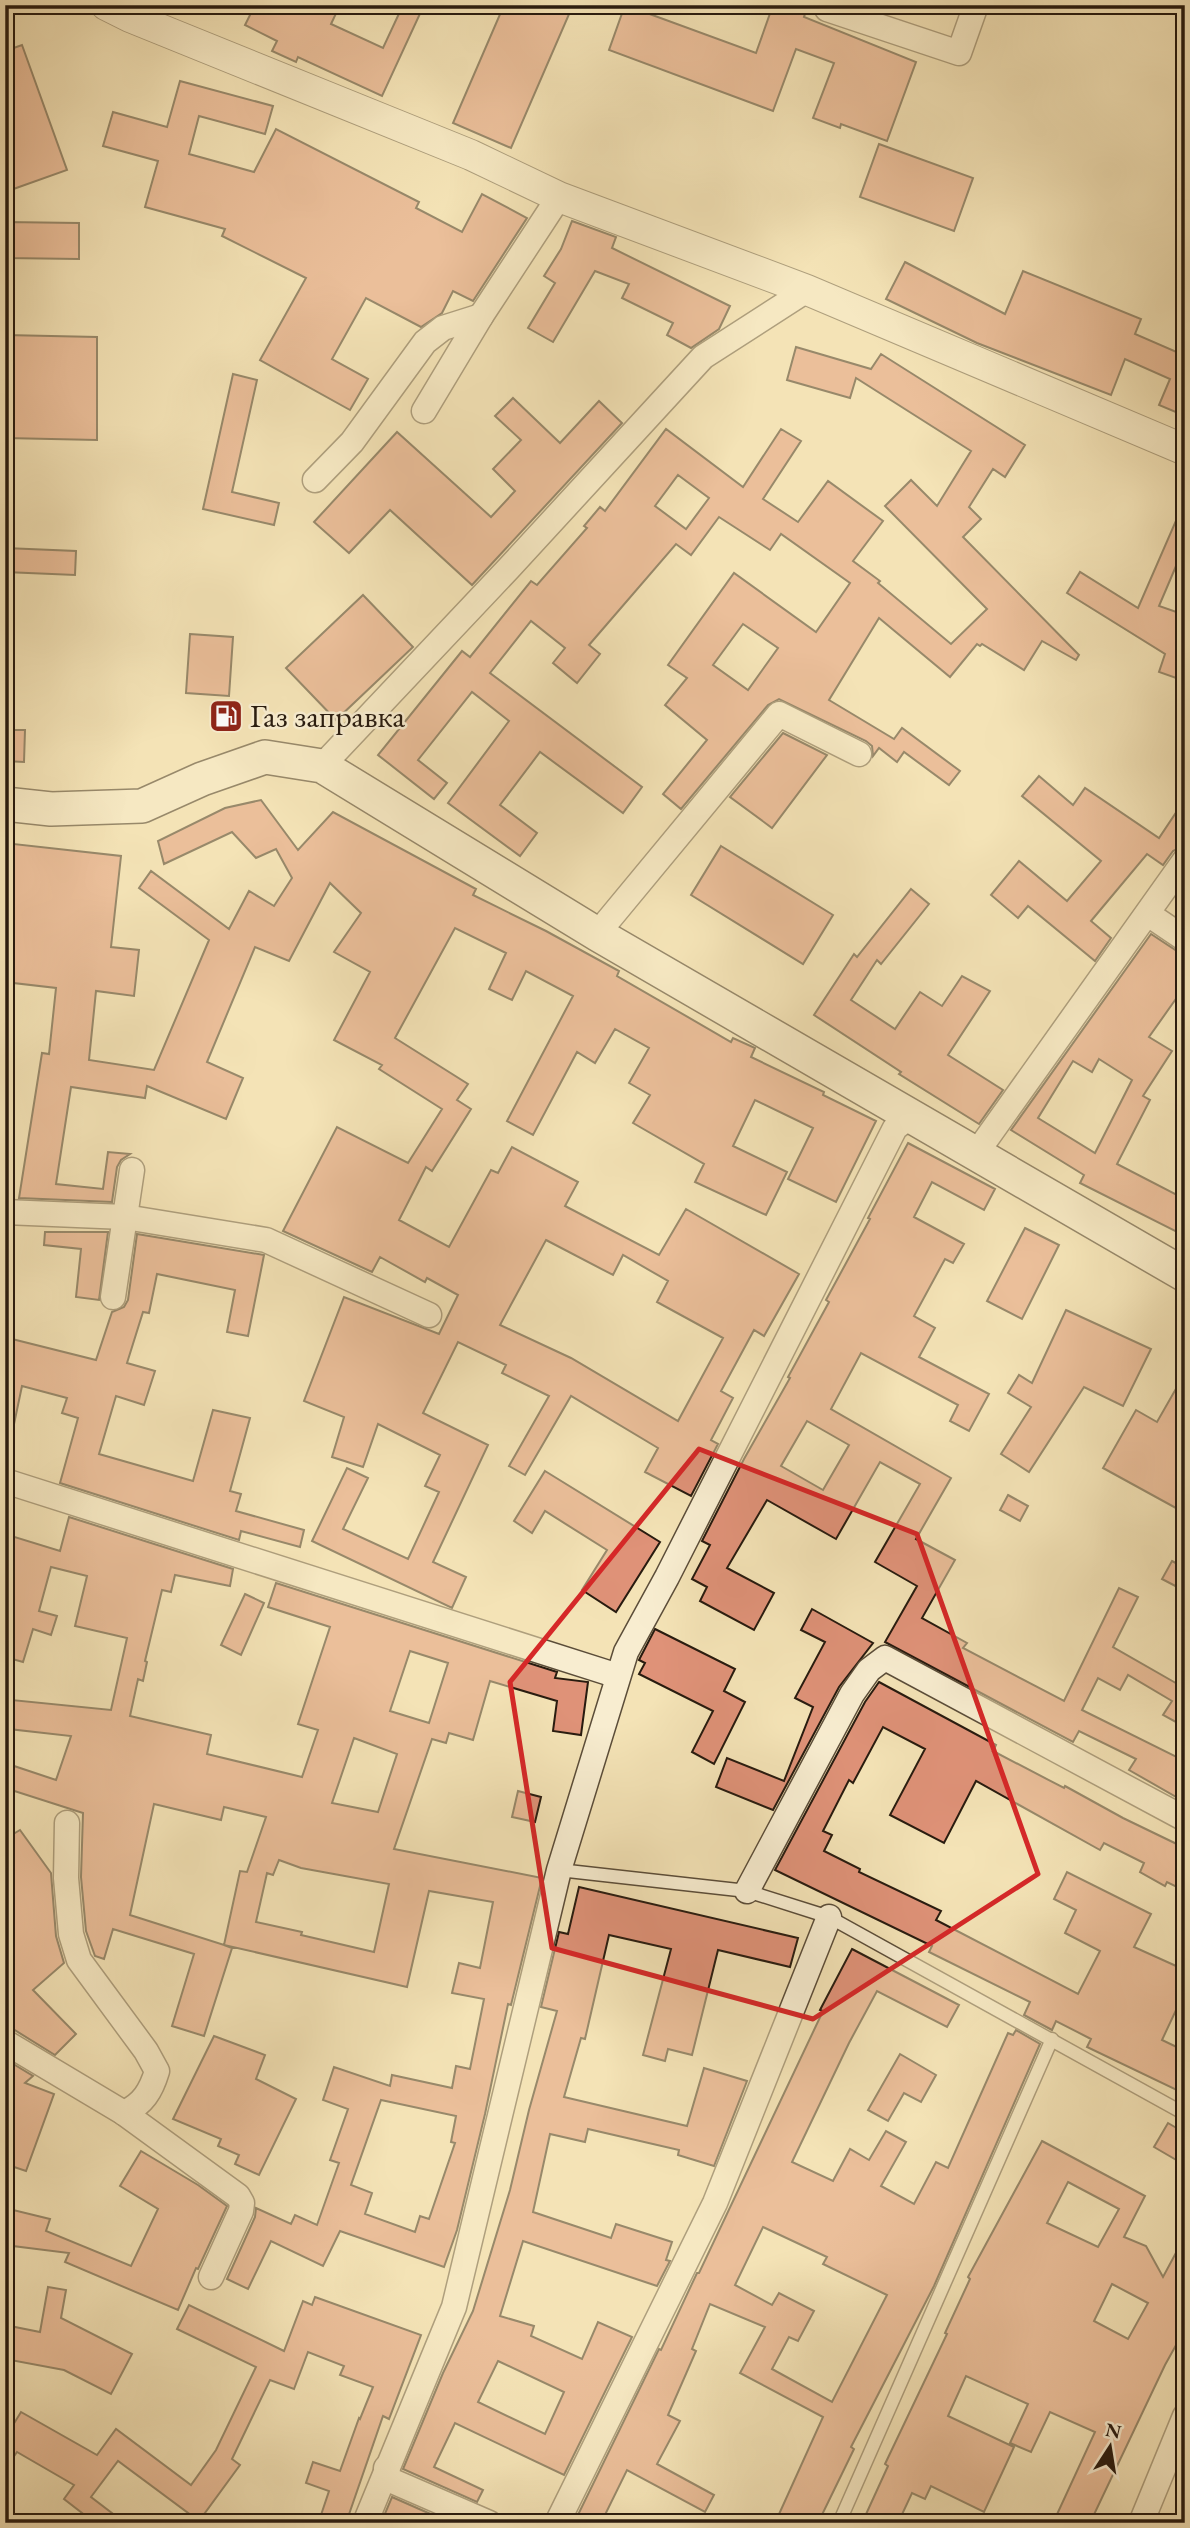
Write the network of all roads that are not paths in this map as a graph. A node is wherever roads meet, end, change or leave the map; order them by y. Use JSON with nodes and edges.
{"nodes":[{"id":1,"x":976,"y":5,"type":"edge"},
{"id":2,"x":121,"y":9,"type":"edge"},
{"id":3,"x":827,"y":9,"type":"dead end"},
{"id":4,"x":559,"y":197,"type":"junction"},
{"id":5,"x":807,"y":290,"type":"junction"},
{"id":6,"x":481,"y":316,"type":"junction"},
{"id":7,"x":424,"y":411,"type":"dead end"},
{"id":8,"x":1185,"y":450,"type":"edge"},
{"id":9,"x":315,"y":480,"type":"dead end"},
{"id":10,"x":859,"y":754,"type":"dead end"},
{"id":11,"x":322,"y":766,"type":"junction"},
{"id":12,"x":5,"y":804,"type":"edge"},
{"id":13,"x":1185,"y":860,"type":"edge"},
{"id":14,"x":1147,"y":914,"type":"junction"},
{"id":15,"x":597,"y":934,"type":"junction"},
{"id":16,"x":1185,"y":939,"type":"edge"},
{"id":17,"x":911,"y":1116,"type":"junction"},
{"id":18,"x":975,"y":1155,"type":"junction"},
{"id":19,"x":132,"y":1170,"type":"dead end"},
{"id":20,"x":5,"y":1212,"type":"edge"},
{"id":21,"x":125,"y":1217,"type":"junction"},
{"id":22,"x":1185,"y":1275,"type":"edge"},
{"id":23,"x":113,"y":1297,"type":"dead end"},
{"id":24,"x":429,"y":1315,"type":"dead end"},
{"id":25,"x":5,"y":1481,"type":"edge"},
{"id":26,"x":618,"y":1676,"type":"junction"},
{"id":27,"x":1185,"y":1819,"type":"edge"},
{"id":28,"x":66,"y":1823,"type":"dead end"},
{"id":29,"x":559,"y":1870,"type":"junction"},
{"id":30,"x":747,"y":1891,"type":"junction"},
{"id":31,"x":829,"y":1917,"type":"junction"},
{"id":32,"x":1052,"y":2039,"type":"junction"},
{"id":33,"x":5,"y":2042,"type":"edge"},
{"id":34,"x":124,"y":2113,"type":"junction"},
{"id":35,"x":1185,"y":2114,"type":"edge"},
{"id":36,"x":211,"y":2277,"type":"dead end"},
{"id":37,"x":1185,"y":2416,"type":"edge"},
{"id":38,"x":386,"y":2468,"type":"junction"},
{"id":39,"x":365,"y":2523,"type":"edge"},
{"id":40,"x":489,"y":2523,"type":"edge"},
{"id":41,"x":556,"y":2523,"type":"edge"},
{"id":42,"x":839,"y":2523,"type":"edge"},
{"id":43,"x":1141,"y":2523,"type":"edge"}],
"edges":[{"from":1,"to":3,"type":"street"},
{"from":2,"to":4,"type":"street"},
{"from":4,"to":5,"type":"street"},
{"from":4,"to":6,"type":"street"},
{"from":5,"to":8,"type":"street"},
{"from":5,"to":11,"type":"street"},
{"from":6,"to":7,"type":"street"},
{"from":6,"to":9,"type":"street"},
{"from":10,"to":15,"type":"street"},
{"from":11,"to":12,"type":"main road"},
{"from":11,"to":15,"type":"main road"},
{"from":13,"to":14,"type":"street"},
{"from":14,"to":16,"type":"street"},
{"from":14,"to":18,"type":"street"},
{"from":15,"to":17,"type":"main road"},
{"from":17,"to":18,"type":"main road"},
{"from":17,"to":26,"type":"street"},
{"from":18,"to":22,"type":"main road"},
{"from":19,"to":21,"type":"street"},
{"from":20,"to":21,"type":"street"},
{"from":21,"to":23,"type":"street"},
{"from":21,"to":24,"type":"street"},
{"from":25,"to":26,"type":"street"},
{"from":26,"to":29,"type":"street"},
{"from":27,"to":30,"type":"street"},
{"from":28,"to":34,"type":"street"},
{"from":29,"to":30,"type":"lane"},
{"from":29,"to":38,"type":"street"},
{"from":30,"to":31,"type":"lane"},
{"from":31,"to":32,"type":"lane"},
{"from":31,"to":41,"type":"street"},
{"from":32,"to":35,"type":"lane"},
{"from":32,"to":42,"type":"lane"},
{"from":33,"to":34,"type":"street"},
{"from":34,"to":36,"type":"street"},
{"from":37,"to":43,"type":"street"},
{"from":38,"to":39,"type":"street"},
{"from":38,"to":40,"type":"street"}]}
